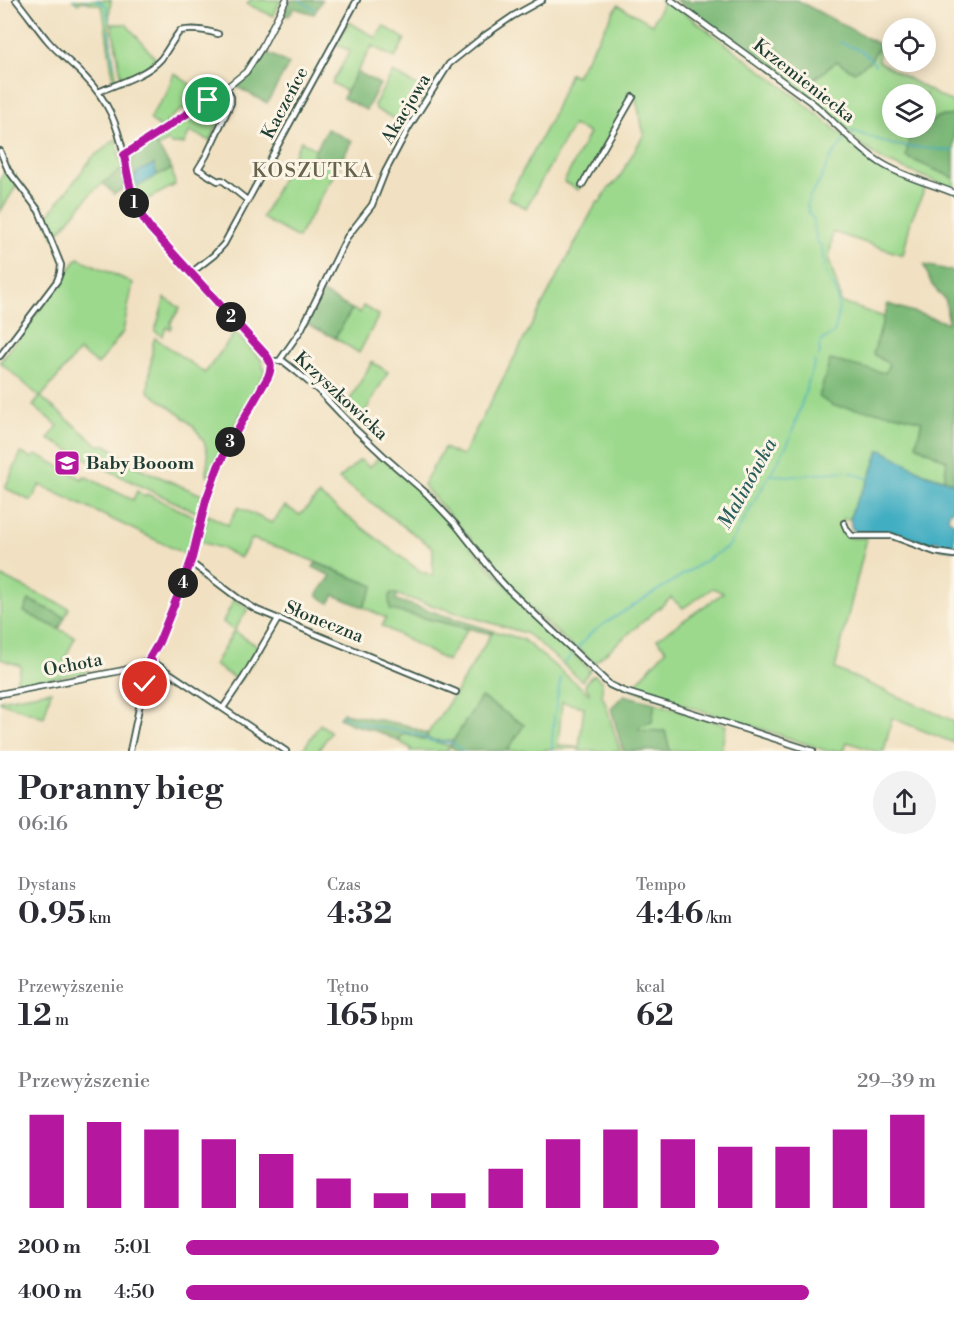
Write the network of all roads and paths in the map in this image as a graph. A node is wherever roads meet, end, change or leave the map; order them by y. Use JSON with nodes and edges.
{"nodes":[{"id":1,"x":16,"y":0,"type":"edge"},
{"id":2,"x":286,"y":0,"type":"edge"},
{"id":3,"x":357,"y":0,"type":"edge"},
{"id":4,"x":542,"y":0,"type":"edge"},
{"id":5,"x":671,"y":0,"type":"edge"},
{"id":6,"x":218,"y":34,"type":"dead end"},
{"id":7,"x":226,"y":88,"type":"junction"},
{"id":8,"x":98,"y":92,"type":"junction"},
{"id":9,"x":633,"y":98,"type":"dead end"},
{"id":10,"x":0,"y":151,"type":"edge"},
{"id":11,"x":124,"y":155,"type":"junction"},
{"id":12,"x":582,"y":185,"type":"dead end"},
{"id":13,"x":954,"y":193,"type":"edge"},
{"id":14,"x":247,"y":200,"type":"junction"},
{"id":15,"x":191,"y":273,"type":"junction"},
{"id":16,"x":0,"y":356,"type":"edge"},
{"id":17,"x":280,"y":360,"type":"junction"},
{"id":18,"x":270,"y":361,"type":"junction"},
{"id":19,"x":844,"y":523,"type":"dead end"},
{"id":20,"x":954,"y":555,"type":"edge"},
{"id":21,"x":190,"y":562,"type":"junction"},
{"id":22,"x":278,"y":619,"type":"junction"},
{"id":23,"x":151,"y":660,"type":"junction"},
{"id":24,"x":456,"y":692,"type":"dead end"},
{"id":25,"x":0,"y":694,"type":"edge"},
{"id":26,"x":223,"y":708,"type":"junction"},
{"id":27,"x":130,"y":751,"type":"edge"},
{"id":28,"x":286,"y":751,"type":"edge"},
{"id":29,"x":813,"y":751,"type":"edge"}],
"edges":[{"from":1,"to":8,"type":"street","name":"Krzyszkowicka"},
{"from":2,"to":7,"type":"street"},
{"from":3,"to":14,"type":"street","name":"Kaczeńce"},
{"from":4,"to":17,"type":"street","name":"Akacjowa"},
{"from":5,"to":13,"type":"street","name":"Krzemieniecka"},
{"from":6,"to":8,"type":"street"},
{"from":7,"to":11,"type":"street"},
{"from":7,"to":14,"type":"street"},
{"from":8,"to":11,"type":"street","name":"Krzyszkowicka"},
{"from":9,"to":12,"type":"street"},
{"from":10,"to":16,"type":"street"},
{"from":11,"to":15,"type":"street","name":"Krzyszkowicka"},
{"from":14,"to":15,"type":"street","name":"Kaczeńce"},
{"from":15,"to":18,"type":"street","name":"Krzyszkowicka"},
{"from":17,"to":18,"type":"street","name":"Krzyszkowicka"},
{"from":17,"to":29,"type":"street","name":"Krzyszkowicka"},
{"from":18,"to":21,"type":"street"},
{"from":19,"to":20,"type":"street"},
{"from":21,"to":22,"type":"street","name":"Słoneczna"},
{"from":21,"to":23,"type":"street"},
{"from":22,"to":24,"type":"street","name":"Słoneczna"},
{"from":22,"to":26,"type":"street"},
{"from":23,"to":25,"type":"street","name":"Ochota"},
{"from":23,"to":26,"type":"street"},
{"from":23,"to":27,"type":"street"},
{"from":26,"to":28,"type":"street"}]}
